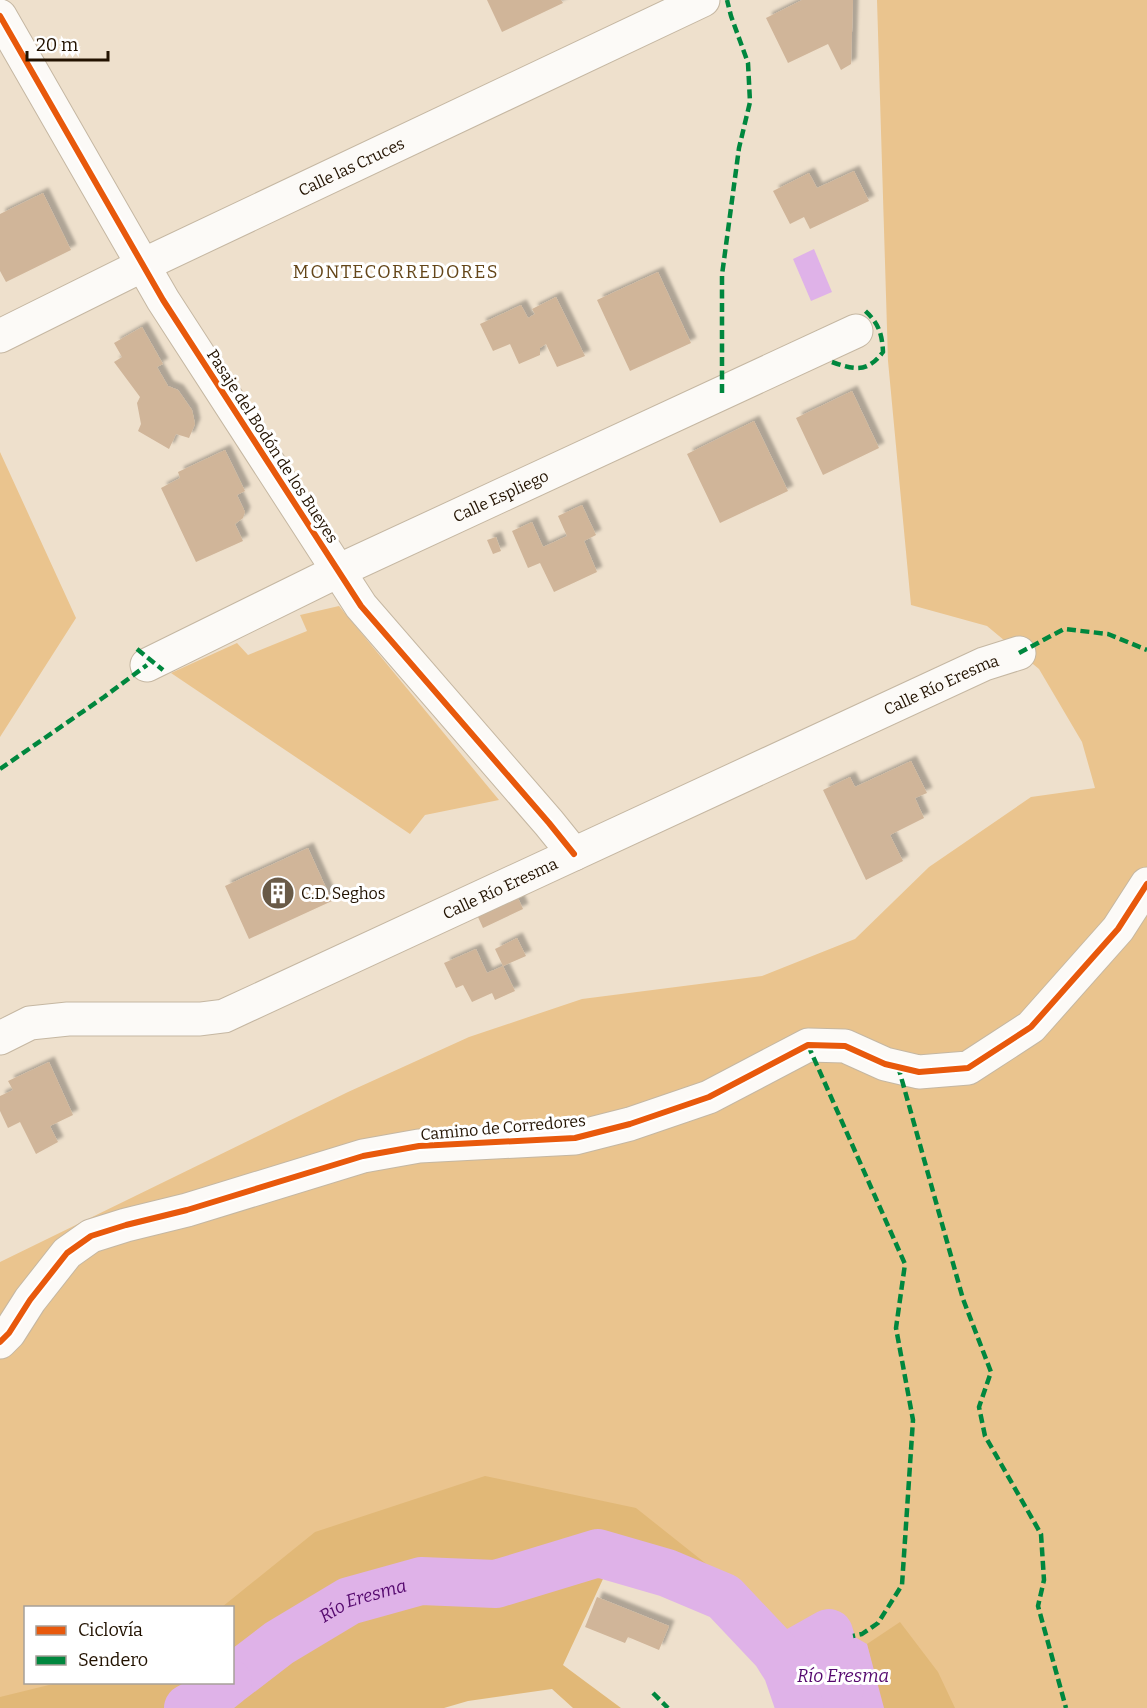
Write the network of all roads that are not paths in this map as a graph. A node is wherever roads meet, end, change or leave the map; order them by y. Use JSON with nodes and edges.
{"nodes":[{"id":1,"x":703,"y":0,"type":"edge"},
{"id":2,"x":0,"y":16,"type":"edge"},
{"id":3,"x":143,"y":265,"type":"junction"},
{"id":4,"x":856,"y":331,"type":"dead end"},
{"id":5,"x":0,"y":336,"type":"edge"},
{"id":6,"x":338,"y":571,"type":"junction"},
{"id":7,"x":1019,"y":653,"type":"dead end"},
{"id":8,"x":147,"y":665,"type":"dead end"},
{"id":9,"x":574,"y":854,"type":"junction"},
{"id":10,"x":1147,"y":884,"type":"edge"},
{"id":11,"x":0,"y":1038,"type":"edge"},
{"id":12,"x":0,"y":1342,"type":"edge"}],
"edges":[{"from":1,"to":3,"type":"street","name":"Calle las Cruces"},
{"from":2,"to":3,"type":"street","name":"Pasaje del Bodón de los Bueyes"},
{"from":3,"to":5,"type":"street","name":"Calle las Cruces"},
{"from":3,"to":6,"type":"street","name":"Pasaje del Bodón de los Bueyes"},
{"from":4,"to":6,"type":"street","name":"Calle Espliego"},
{"from":6,"to":8,"type":"street","name":"Calle Espliego"},
{"from":6,"to":9,"type":"street","name":"Pasaje del Bodón de los Bueyes"},
{"from":7,"to":9,"type":"street","name":"Calle Río Eresma"},
{"from":9,"to":11,"type":"street","name":"Calle Río Eresma"},
{"from":10,"to":12,"type":"street","name":"Camino de Corredores"}]}
